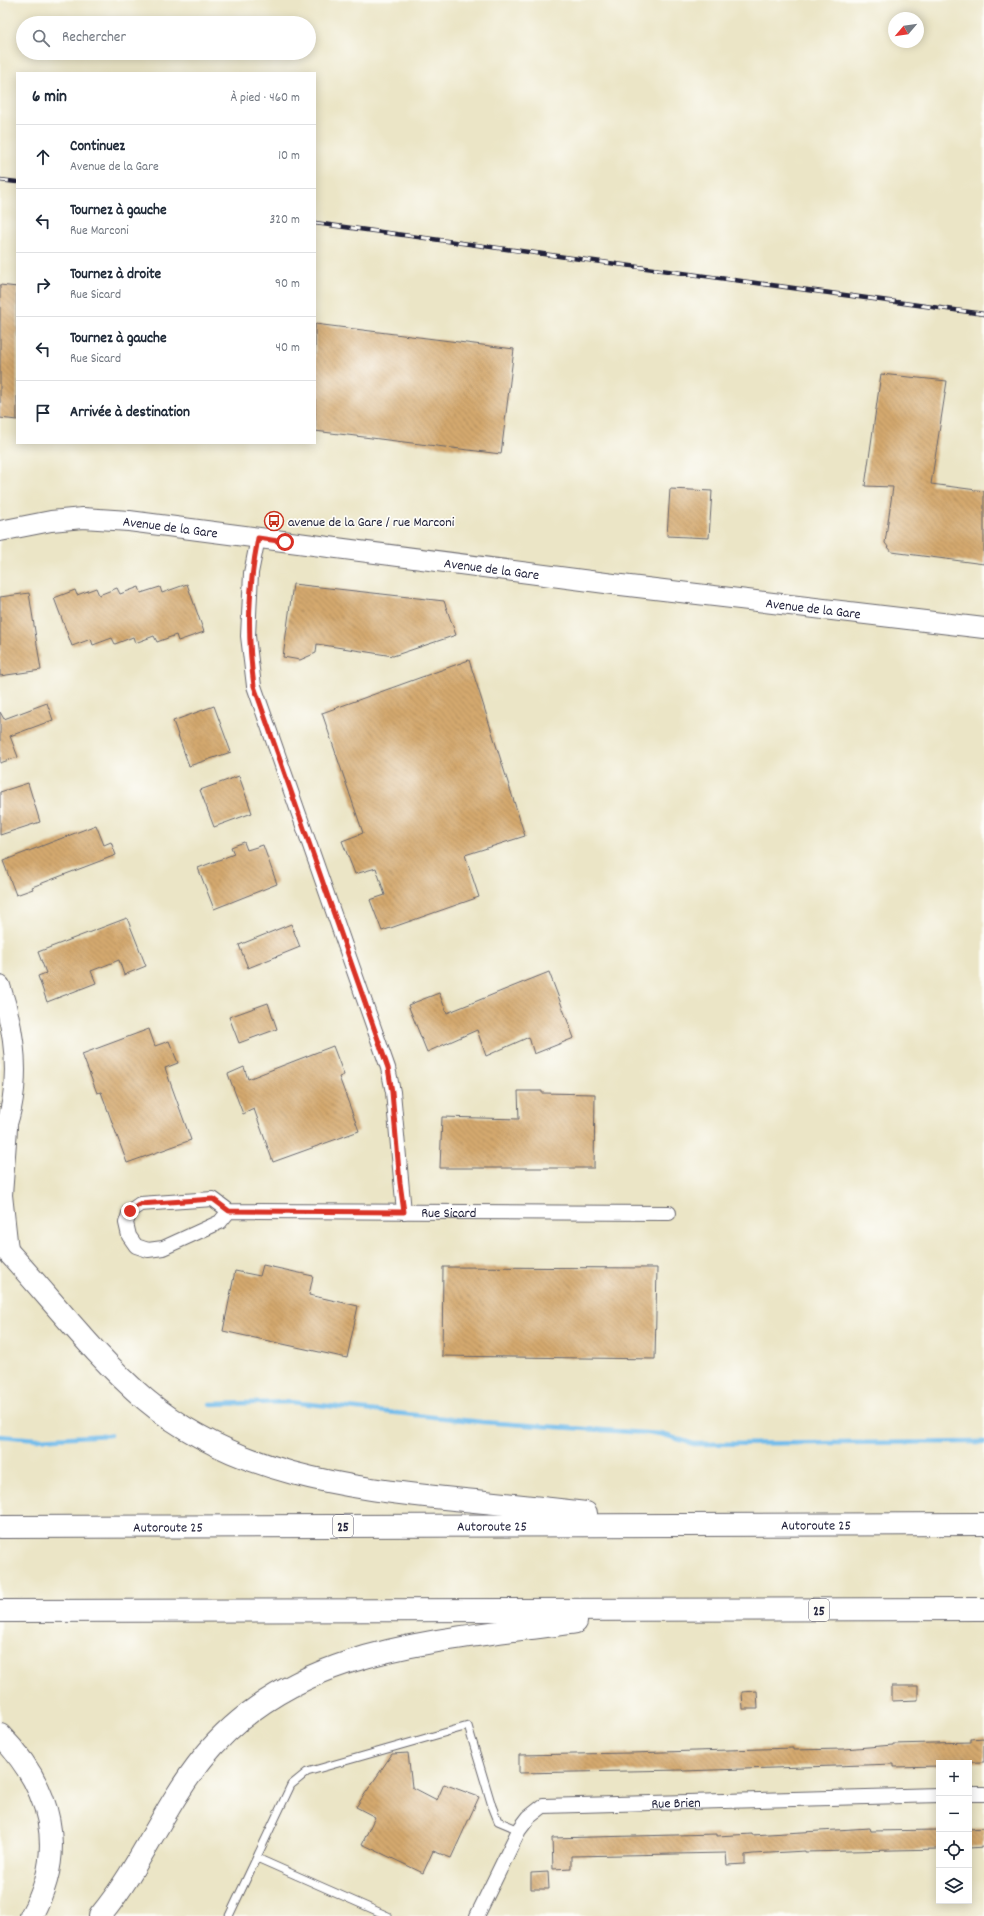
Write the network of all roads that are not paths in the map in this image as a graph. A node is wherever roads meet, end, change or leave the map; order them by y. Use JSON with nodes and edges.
{"nodes":[{"id":1,"x":0,"y":531,"type":"edge"},
{"id":2,"x":258,"y":538,"type":"junction"},
{"id":3,"x":984,"y":628,"type":"edge"},
{"id":4,"x":0,"y":986,"type":"edge"},
{"id":5,"x":3,"y":1135,"type":"edge"},
{"id":6,"x":229,"y":1211,"type":"junction"},
{"id":7,"x":404,"y":1212,"type":"junction"},
{"id":8,"x":670,"y":1213,"type":"dead end"},
{"id":9,"x":3,"y":1246,"type":"edge"},
{"id":10,"x":687,"y":1524,"type":"junction"},
{"id":11,"x":984,"y":1524,"type":"edge"},
{"id":12,"x":0,"y":1527,"type":"edge"},
{"id":13,"x":984,"y":1609,"type":"edge"},
{"id":14,"x":654,"y":1610,"type":"junction"},
{"id":15,"x":0,"y":1611,"type":"edge"},
{"id":16,"x":0,"y":1735,"type":"edge"},
{"id":17,"x":972,"y":1794,"type":"edge"},
{"id":18,"x":984,"y":1794,"type":"edge"},
{"id":19,"x":936,"y":1795,"type":"edge"},
{"id":20,"x":519,"y":1830,"type":"junction"},
{"id":21,"x":257,"y":1858,"type":"junction"},
{"id":22,"x":31,"y":1916,"type":"edge"},
{"id":23,"x":100,"y":1916,"type":"edge"},
{"id":24,"x":229,"y":1916,"type":"edge"},
{"id":25,"x":388,"y":1916,"type":"edge"},
{"id":26,"x":477,"y":1916,"type":"edge"}],
"edges":[{"from":1,"to":2,"type":"street","name":"Avenue de la Gare"},
{"from":2,"to":3,"type":"street","name":"Avenue de la Gare"},
{"from":2,"to":7,"type":"street"},
{"from":4,"to":5,"type":"street"},
{"from":5,"to":9,"type":"highway"},
{"from":6,"to":6,"type":"street"},
{"from":6,"to":7,"type":"street","name":"Rue Sicard"},
{"from":7,"to":8,"type":"street","name":"Rue Sicard"},
{"from":9,"to":10,"type":"highway"},
{"from":10,"to":11,"type":"highway","name":"Autoroute 25","number":"25"},
{"from":10,"to":12,"type":"highway","name":"Autoroute 25","number":"25"},
{"from":13,"to":14,"type":"highway","number":"25"},
{"from":14,"to":15,"type":"highway","number":"25"},
{"from":14,"to":23,"type":"highway"},
{"from":16,"to":22,"type":"highway"},
{"from":17,"to":18,"type":"street"},
{"from":19,"to":20,"type":"street","name":"Rue Brien"},
{"from":20,"to":21,"type":"lane"},
{"from":20,"to":26,"type":"street","name":"Rue Brien"},
{"from":21,"to":24,"type":"lane"},
{"from":21,"to":25,"type":"lane"}]}
